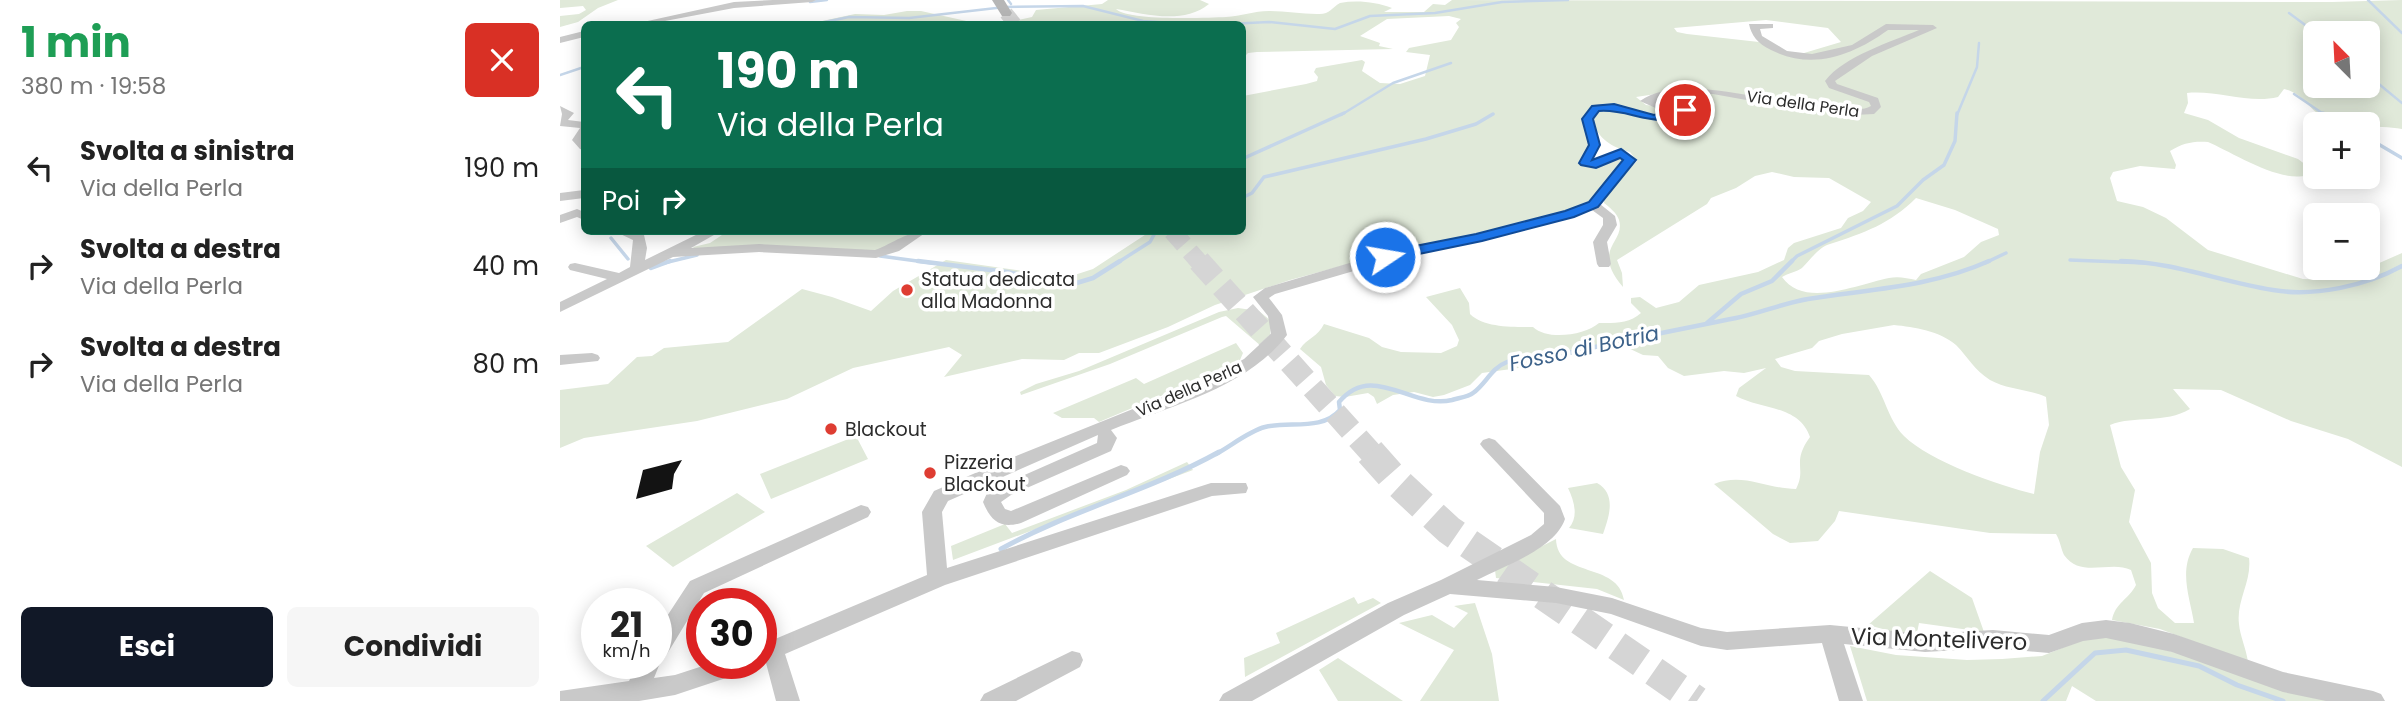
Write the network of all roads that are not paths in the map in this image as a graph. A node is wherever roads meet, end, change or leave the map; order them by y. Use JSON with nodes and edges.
{"nodes":[{"id":1,"x":811,"y":0,"type":"edge"},
{"id":2,"x":998,"y":0,"type":"edge"},
{"id":3,"x":1006,"y":13,"type":"tunnel mouth"},
{"id":4,"x":653,"y":21,"type":"edge"},
{"id":5,"x":1770,"y":26,"type":"dead end"},
{"id":6,"x":581,"y":35,"type":"edge"},
{"id":7,"x":560,"y":40,"type":"edge"},
{"id":8,"x":560,"y":109,"type":"edge"},
{"id":9,"x":560,"y":123,"type":"edge"},
{"id":10,"x":581,"y":126,"type":"edge"},
{"id":11,"x":581,"y":194,"type":"edge"},
{"id":12,"x":560,"y":197,"type":"edge"},
{"id":13,"x":1593,"y":205,"type":"junction"},
{"id":14,"x":581,"y":214,"type":"edge"},
{"id":15,"x":560,"y":219,"type":"edge"},
{"id":16,"x":631,"y":235,"type":"edge"},
{"id":17,"x":706,"y":235,"type":"edge"},
{"id":18,"x":915,"y":235,"type":"edge"},
{"id":19,"x":672,"y":253,"type":"junction"},
{"id":20,"x":1604,"y":264,"type":"dead end"},
{"id":21,"x":575,"y":267,"type":"dead end"},
{"id":22,"x":637,"y":270,"type":"junction"},
{"id":23,"x":621,"y":278,"type":"junction"},
{"id":24,"x":560,"y":308,"type":"edge"},
{"id":25,"x":592,"y":358,"type":"dead end"},
{"id":26,"x":560,"y":360,"type":"edge"},
{"id":27,"x":1101,"y":427,"type":"junction"},
{"id":28,"x":1489,"y":444,"type":"dead end"},
{"id":29,"x":1121,"y":471,"type":"dead end"},
{"id":30,"x":1239,"y":488,"type":"dead end"},
{"id":31,"x":861,"y":512,"type":"dead end"},
{"id":32,"x":938,"y":579,"type":"junction"},
{"id":33,"x":1448,"y":586,"type":"junction"},
{"id":34,"x":672,"y":627,"type":"edge"},
{"id":35,"x":1830,"y":634,"type":"junction"},
{"id":36,"x":777,"y":649,"type":"edge"},
{"id":37,"x":1072,"y":660,"type":"dead end"},
{"id":38,"x":777,"y":676,"type":"edge"},
{"id":39,"x":642,"y":679,"type":"edge"},
{"id":40,"x":693,"y":679,"type":"edge"},
{"id":41,"x":636,"y":692,"type":"junction"},
{"id":42,"x":560,"y":701,"type":"edge"},
{"id":43,"x":788,"y":701,"type":"edge"},
{"id":44,"x":992,"y":701,"type":"edge"},
{"id":45,"x":1231,"y":701,"type":"edge"},
{"id":46,"x":1851,"y":701,"type":"edge"},
{"id":47,"x":2373,"y":701,"type":"edge"}],
"edges":[{"from":1,"to":4,"type":"street"},
{"from":2,"to":3,"type":"main road"},
{"from":5,"to":13,"type":"street","name":"Via della Perla"},
{"from":6,"to":7,"type":"street"},
{"from":8,"to":9,"type":"street"},
{"from":9,"to":10,"type":"street"},
{"from":11,"to":12,"type":"street"},
{"from":13,"to":20,"type":"street"},
{"from":13,"to":27,"type":"street","name":"Via della Perla"},
{"from":14,"to":15,"type":"street"},
{"from":16,"to":22,"type":"street"},
{"from":17,"to":19,"type":"street"},
{"from":18,"to":19,"type":"street"},
{"from":19,"to":22,"type":"street"},
{"from":21,"to":23,"type":"street"},
{"from":22,"to":23,"type":"street"},
{"from":23,"to":24,"type":"street"},
{"from":25,"to":26,"type":"street"},
{"from":27,"to":29,"type":"street"},
{"from":27,"to":32,"type":"street","name":"Via della Perla"},
{"from":28,"to":33,"type":"street"},
{"from":30,"to":32,"type":"street"},
{"from":31,"to":34,"type":"street"},
{"from":32,"to":36,"type":"street"},
{"from":33,"to":35,"type":"street","name":"Via Montelivero"},
{"from":33,"to":45,"type":"street"},
{"from":35,"to":46,"type":"street","name":"Via Montelivero"},
{"from":35,"to":47,"type":"street","name":"Via Montelivero"},
{"from":37,"to":44,"type":"street"},
{"from":38,"to":43,"type":"street"},
{"from":39,"to":41,"type":"street"},
{"from":40,"to":41,"type":"street"},
{"from":41,"to":42,"type":"street"}]}
